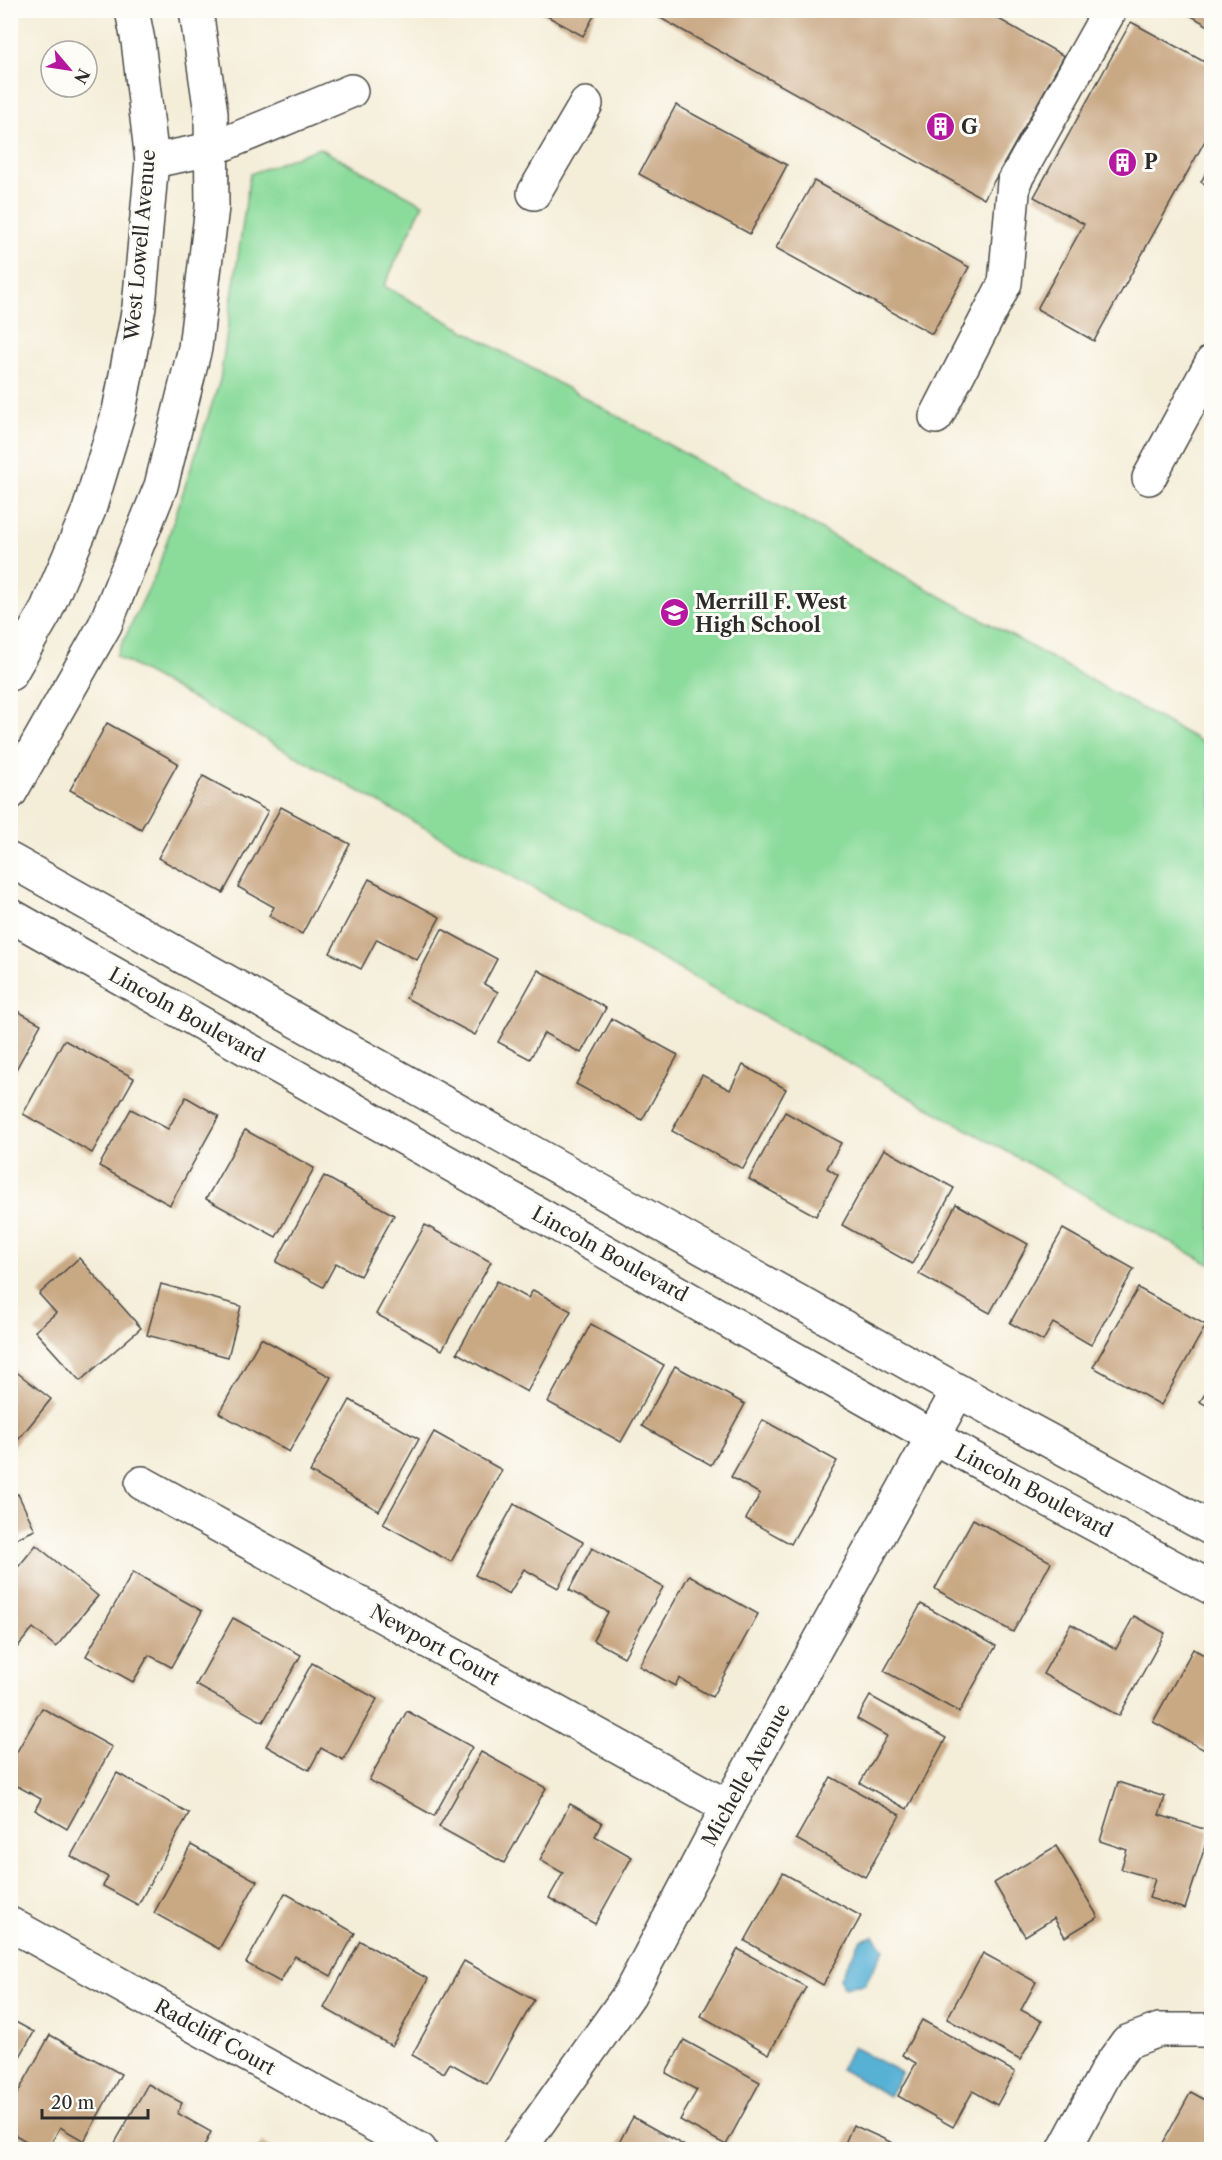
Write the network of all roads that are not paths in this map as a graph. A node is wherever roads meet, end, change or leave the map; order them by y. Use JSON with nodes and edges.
{"nodes":[{"id":1,"x":132,"y":10,"type":"edge"},
{"id":2,"x":196,"y":10,"type":"edge"},
{"id":3,"x":1110,"y":10,"type":"edge"},
{"id":4,"x":351,"y":91,"type":"dead end"},
{"id":5,"x":586,"y":104,"type":"dead end"},
{"id":6,"x":212,"y":149,"type":"junction"},
{"id":7,"x":152,"y":161,"type":"junction"},
{"id":8,"x":534,"y":193,"type":"dead end"},
{"id":9,"x":1212,"y":362,"type":"edge"},
{"id":10,"x":936,"y":417,"type":"dead end"},
{"id":11,"x":1149,"y":478,"type":"dead end"},
{"id":12,"x":10,"y":674,"type":"edge"},
{"id":13,"x":10,"y":793,"type":"edge"},
{"id":14,"x":10,"y":860,"type":"edge"},
{"id":15,"x":10,"y":915,"type":"edge"},
{"id":16,"x":958,"y":1390,"type":"junction"},
{"id":17,"x":933,"y":1437,"type":"junction"},
{"id":18,"x":142,"y":1483,"type":"dead end"},
{"id":19,"x":1212,"y":1529,"type":"edge"},
{"id":20,"x":1212,"y":1588,"type":"edge"},
{"id":21,"x":728,"y":1807,"type":"junction"},
{"id":22,"x":10,"y":1924,"type":"edge"},
{"id":23,"x":1212,"y":2033,"type":"edge"},
{"id":24,"x":420,"y":2150,"type":"edge"},
{"id":25,"x":519,"y":2150,"type":"edge"},
{"id":26,"x":1064,"y":2150,"type":"edge"}],
"edges":[{"from":1,"to":7,"type":"street","name":"West Lowell Avenue"},
{"from":2,"to":6,"type":"street"},
{"from":3,"to":10,"type":"street"},
{"from":4,"to":6,"type":"street"},
{"from":5,"to":8,"type":"street"},
{"from":6,"to":7,"type":"street"},
{"from":6,"to":13,"type":"street"},
{"from":7,"to":12,"type":"street","name":"West Lowell Avenue"},
{"from":9,"to":11,"type":"street"},
{"from":14,"to":16,"type":"street"},
{"from":15,"to":17,"type":"street","name":"Lincoln Boulevard"},
{"from":16,"to":17,"type":"street","name":"Michelle Avenue"},
{"from":16,"to":19,"type":"street"},
{"from":17,"to":20,"type":"street","name":"Lincoln Boulevard"},
{"from":17,"to":21,"type":"street","name":"Michelle Avenue"},
{"from":18,"to":21,"type":"street","name":"Newport Court"},
{"from":21,"to":25,"type":"street","name":"Michelle Avenue"},
{"from":22,"to":24,"type":"street","name":"Radcliff Court"},
{"from":23,"to":26,"type":"street"}]}
